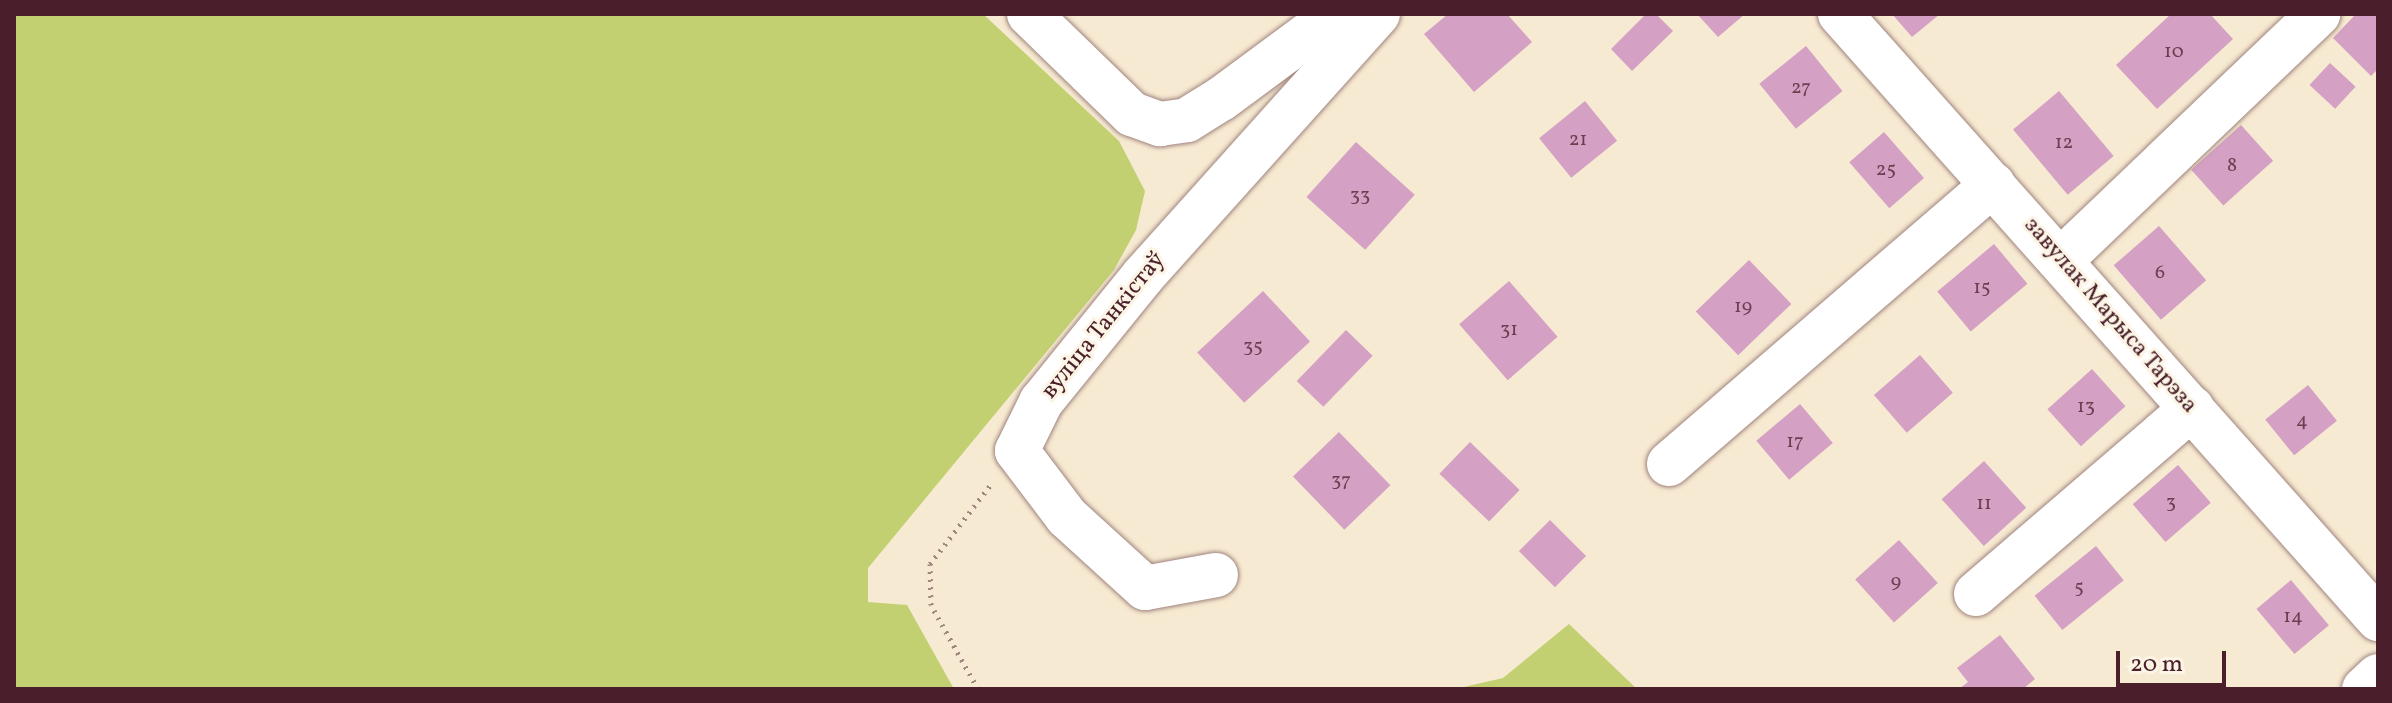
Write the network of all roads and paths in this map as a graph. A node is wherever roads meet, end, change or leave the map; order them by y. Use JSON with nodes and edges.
{"nodes":[{"id":1,"x":1029,"y":14,"type":"edge"},
{"id":2,"x":1336,"y":14,"type":"edge"},
{"id":3,"x":1378,"y":14,"type":"edge"},
{"id":4,"x":1840,"y":14,"type":"edge"},
{"id":5,"x":2318,"y":14,"type":"edge"},
{"id":6,"x":1993,"y":184,"type":"junction"},
{"id":7,"x":2061,"y":260,"type":"junction"},
{"id":8,"x":2192,"y":408,"type":"junction"},
{"id":9,"x":1017,"y":451,"type":"junction"},
{"id":10,"x":1669,"y":464,"type":"dead end"},
{"id":11,"x":1216,"y":575,"type":"dead end"},
{"id":12,"x":1976,"y":594,"type":"dead end"},
{"id":13,"x":2378,"y":619,"type":"edge"},
{"id":14,"x":2378,"y":676,"type":"edge"},
{"id":15,"x":978,"y":689,"type":"edge"},
{"id":16,"x":2364,"y":689,"type":"edge"}],
"edges":[{"from":1,"to":2,"type":"street"},
{"from":3,"to":9,"type":"street","name":"вуліца Танкістаў"},
{"from":4,"to":6,"type":"street","name":"завулак Марыса Тарэза"},
{"from":5,"to":7,"type":"street"},
{"from":6,"to":7,"type":"street","name":"завулак Марыса Тарэза"},
{"from":6,"to":10,"type":"street"},
{"from":7,"to":8,"type":"street","name":"завулак Марыса Тарэза"},
{"from":8,"to":12,"type":"street"},
{"from":8,"to":13,"type":"street","name":"завулак Марыса Тарэза"},
{"from":9,"to":11,"type":"street"},
{"from":9,"to":15,"type":"path"},
{"from":14,"to":16,"type":"street"}]}
